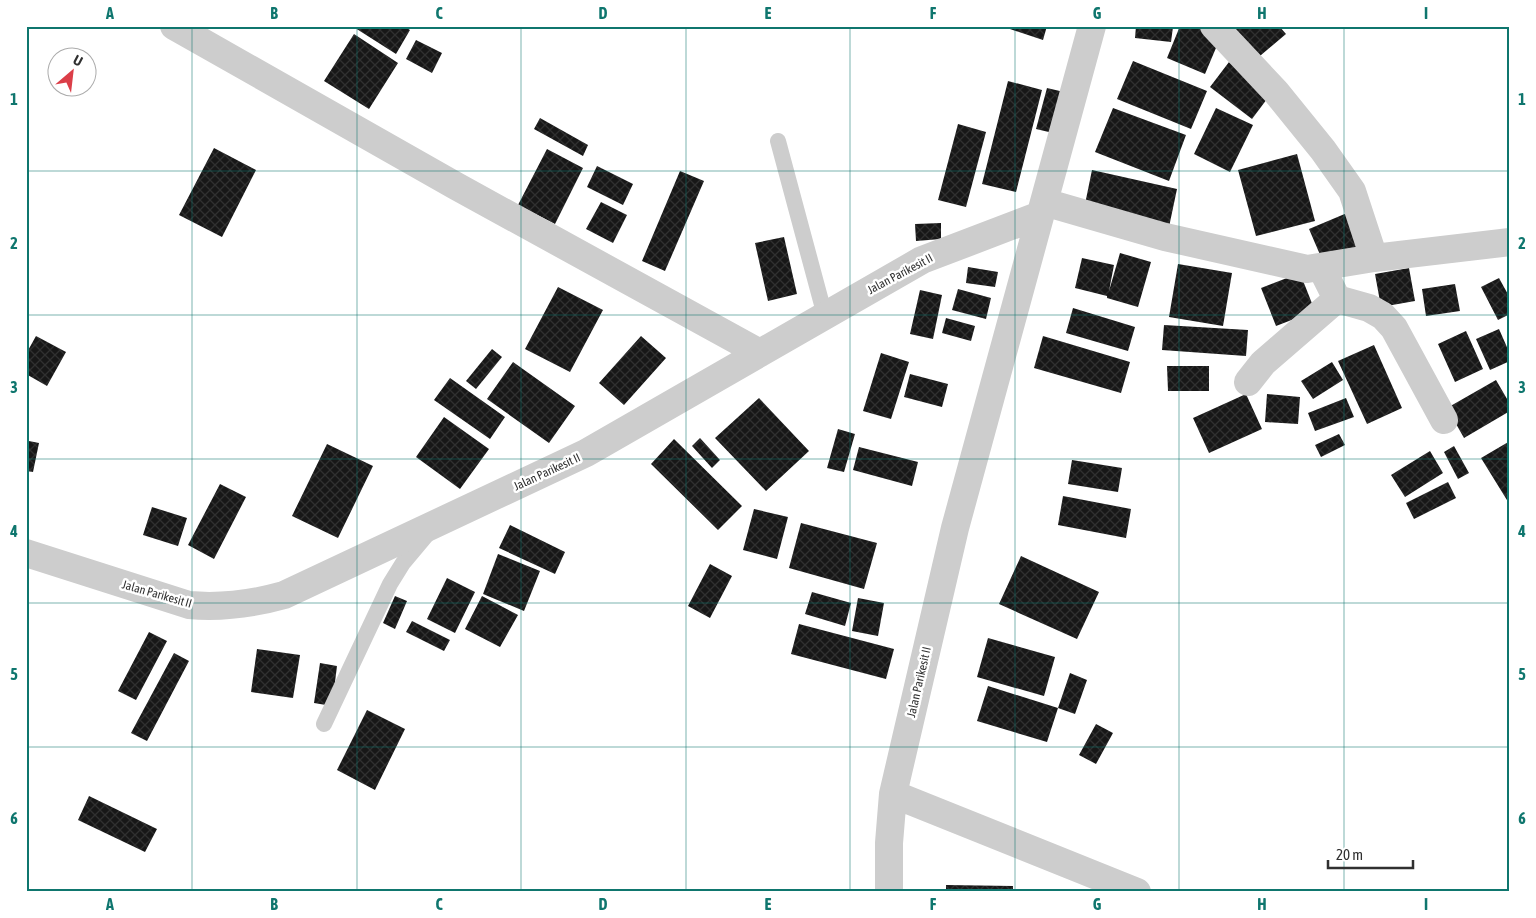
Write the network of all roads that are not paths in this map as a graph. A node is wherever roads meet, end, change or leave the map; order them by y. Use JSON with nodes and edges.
{"nodes":[{"id":1,"x":174,"y":26,"type":"edge"},
{"id":2,"x":1092,"y":26,"type":"edge"},
{"id":3,"x":1214,"y":26,"type":"edge"},
{"id":4,"x":778,"y":141,"type":"dead end"},
{"id":5,"x":1042,"y":208,"type":"junction"},
{"id":6,"x":1510,"y":242,"type":"edge"},
{"id":7,"x":1374,"y":258,"type":"junction"},
{"id":8,"x":1321,"y":268,"type":"junction"},
{"id":9,"x":1337,"y":299,"type":"junction"},
{"id":10,"x":825,"y":316,"type":"junction"},
{"id":11,"x":760,"y":353,"type":"junction"},
{"id":12,"x":1248,"y":382,"type":"dead end"},
{"id":13,"x":1444,"y":420,"type":"dead end"},
{"id":14,"x":435,"y":524,"type":"junction"},
{"id":15,"x":26,"y":553,"type":"edge"},
{"id":16,"x":324,"y":724,"type":"dead end"},
{"id":17,"x":893,"y":794,"type":"junction"},
{"id":18,"x":889,"y":892,"type":"edge"},
{"id":19,"x":1138,"y":892,"type":"edge"}],
"edges":[{"from":1,"to":11,"type":"street"},
{"from":2,"to":5,"type":"street","name":"Jalan Parikesit II"},
{"from":3,"to":7,"type":"street"},
{"from":4,"to":10,"type":"lane"},
{"from":5,"to":8,"type":"street"},
{"from":5,"to":10,"type":"street","name":"Jalan Parikesit II"},
{"from":5,"to":17,"type":"street","name":"Jalan Parikesit II"},
{"from":6,"to":7,"type":"street"},
{"from":7,"to":8,"type":"street"},
{"from":8,"to":9,"type":"street"},
{"from":9,"to":12,"type":"street"},
{"from":9,"to":13,"type":"street"},
{"from":10,"to":11,"type":"street","name":"Jalan Parikesit II"},
{"from":11,"to":14,"type":"street","name":"Jalan Parikesit II"},
{"from":14,"to":15,"type":"street","name":"Jalan Parikesit II"},
{"from":14,"to":16,"type":"lane"},
{"from":17,"to":18,"type":"street","name":"Jalan Parikesit II"},
{"from":17,"to":19,"type":"street"}]}
